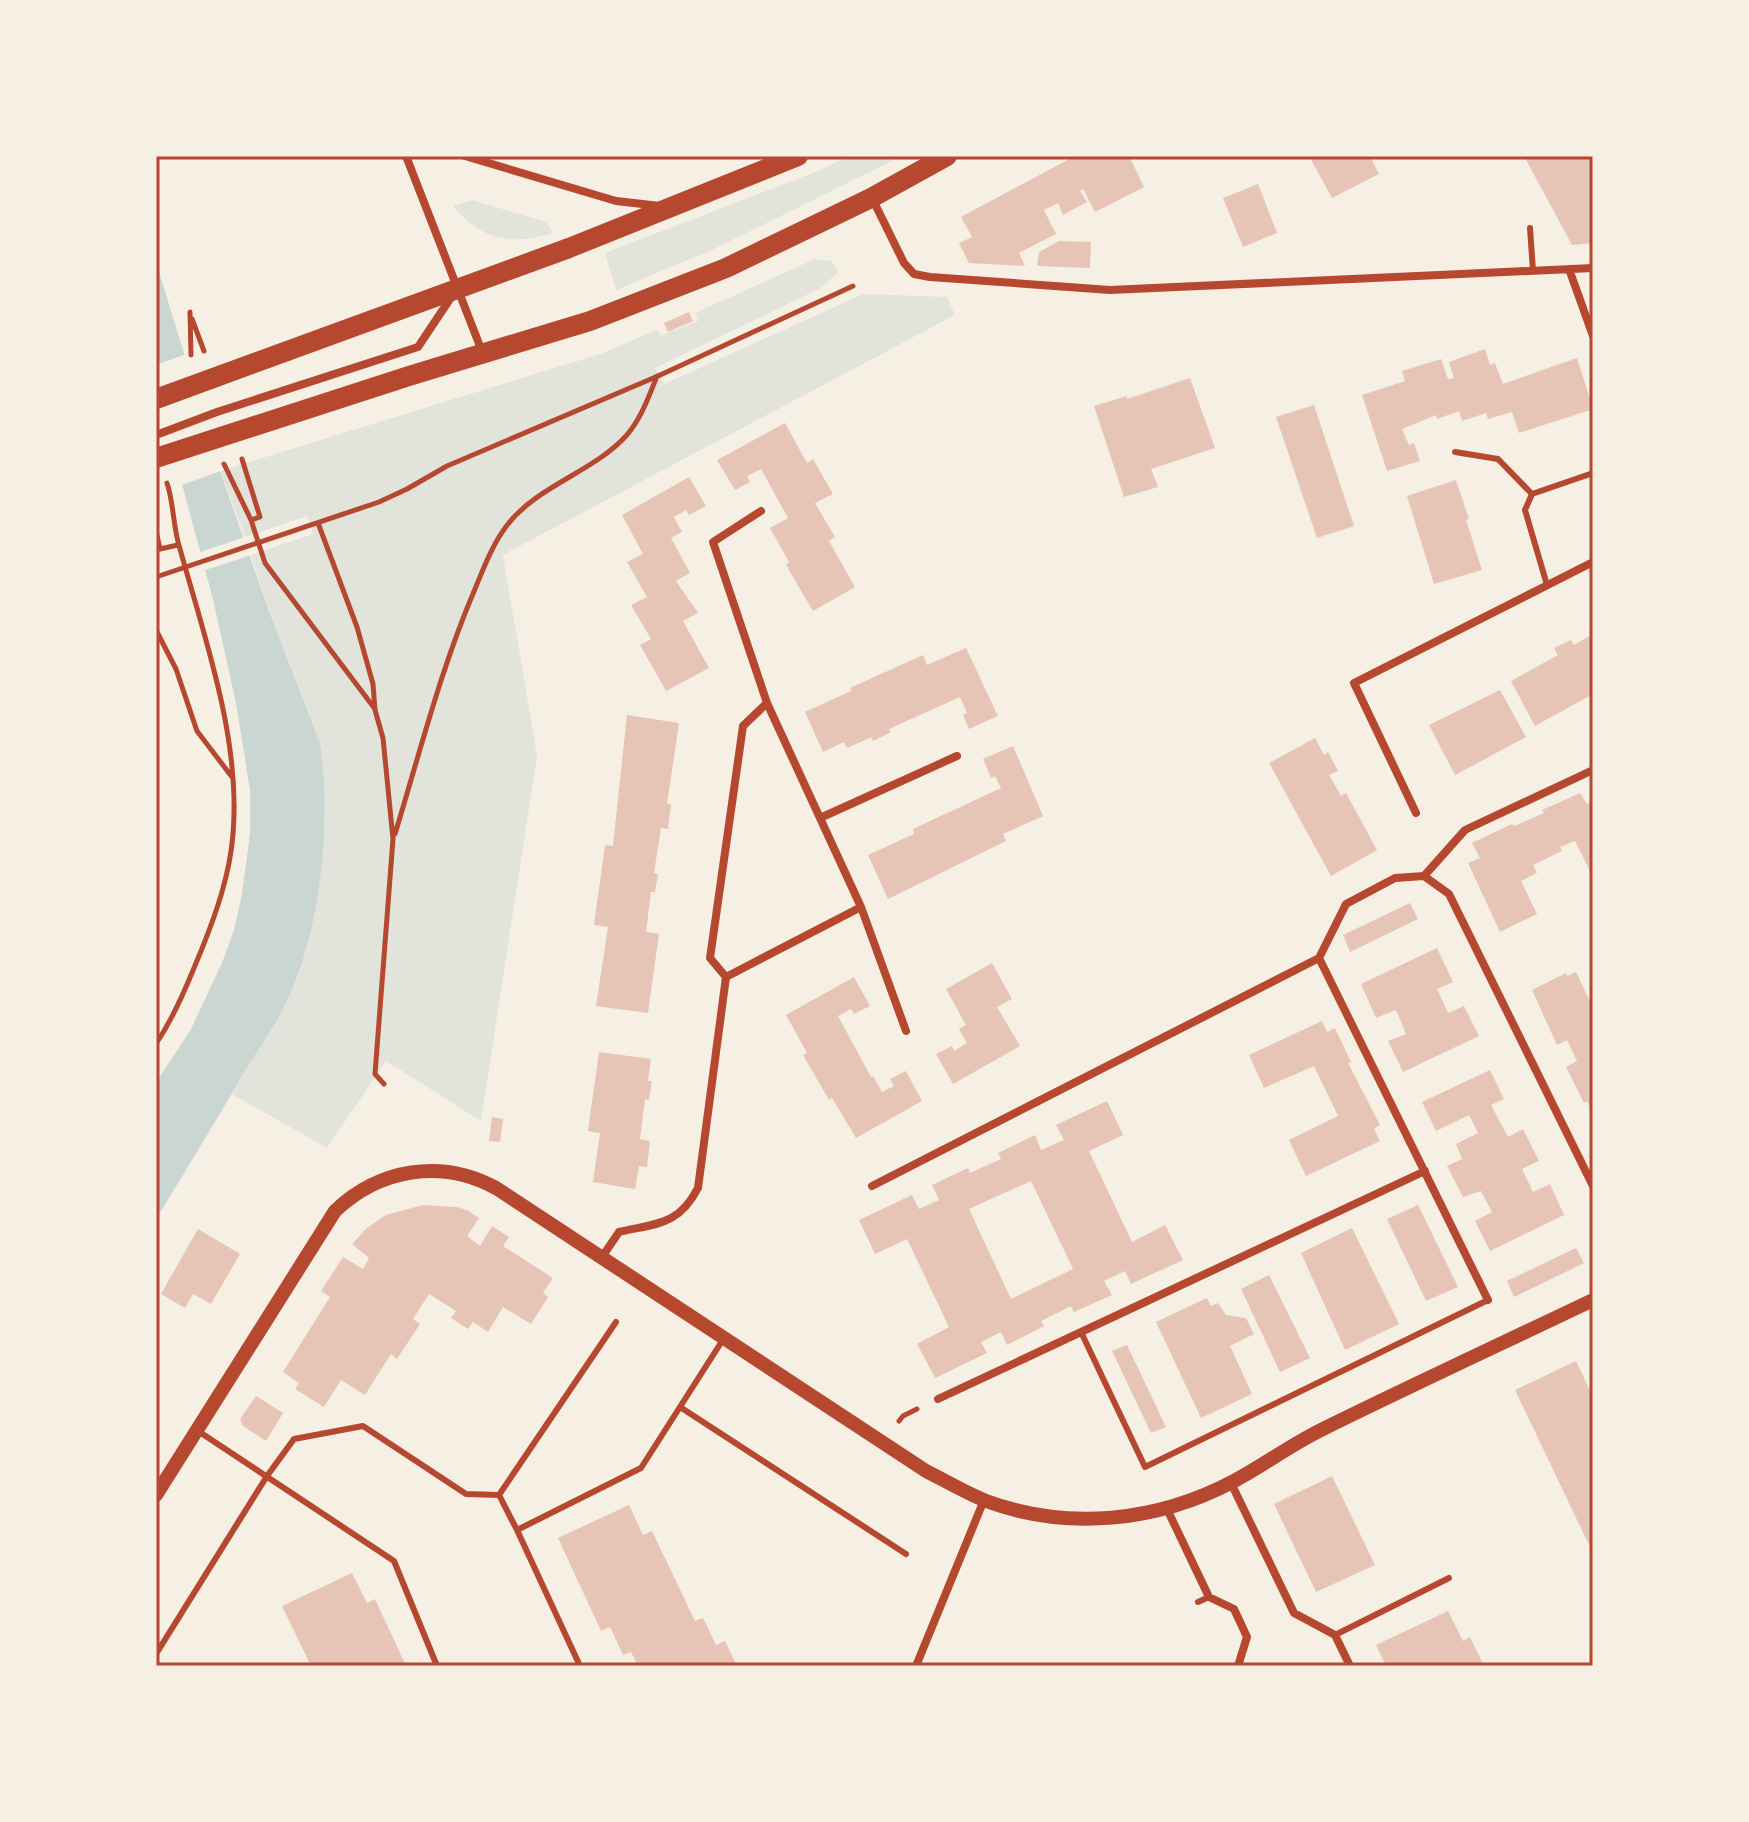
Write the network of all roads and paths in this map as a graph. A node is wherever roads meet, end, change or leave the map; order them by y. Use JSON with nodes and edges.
{"nodes":[{"id":1,"x":406,"y":156,"type":"edge"},
{"id":2,"x":465,"y":156,"type":"edge"},
{"id":3,"x":798,"y":156,"type":"edge"},
{"id":4,"x":947,"y":156,"type":"edge"},
{"id":5,"x":871,"y":198,"type":"junction"},
{"id":6,"x":669,"y":207,"type":"junction"},
{"id":7,"x":1530,"y":228,"type":"dead end"},
{"id":8,"x":1593,"y":268,"type":"edge"},
{"id":9,"x":1569,"y":269,"type":"junction"},
{"id":10,"x":1533,"y":271,"type":"junction"},
{"id":11,"x":853,"y":286,"type":"dead end"},
{"id":12,"x":457,"y":289,"type":"junction"},
{"id":13,"x":1593,"y":336,"type":"edge"},
{"id":14,"x":483,"y":355,"type":"junction"},
{"id":15,"x":205,"y":356,"type":"dead end"},
{"id":16,"x":201,"y":374,"type":"junction"},
{"id":17,"x":658,"y":376,"type":"junction"},
{"id":18,"x":156,"y":399,"type":"edge"},
{"id":19,"x":156,"y":435,"type":"edge"},
{"id":20,"x":224,"y":445,"type":"junction"},
{"id":21,"x":1455,"y":452,"type":"dead end"},
{"id":22,"x":240,"y":454,"type":"dead end"},
{"id":23,"x":160,"y":467,"type":"edge"},
{"id":24,"x":1593,"y":473,"type":"edge"},
{"id":25,"x":1532,"y":494,"type":"junction"},
{"id":26,"x":761,"y":511,"type":"dead end"},
{"id":27,"x":251,"y":520,"type":"junction"},
{"id":28,"x":318,"y":523,"type":"junction"},
{"id":29,"x":156,"y":531,"type":"edge"},
{"id":30,"x":178,"y":545,"type":"junction"},
{"id":31,"x":1593,"y":562,"type":"edge"},
{"id":32,"x":156,"y":577,"type":"edge"},
{"id":33,"x":1547,"y":585,"type":"junction"},
{"id":34,"x":156,"y":630,"type":"edge"},
{"id":35,"x":767,"y":703,"type":"junction"},
{"id":36,"x":375,"y":710,"type":"junction"},
{"id":37,"x":957,"y":756,"type":"dead end"},
{"id":38,"x":1593,"y":770,"type":"edge"},
{"id":39,"x":232,"y":778,"type":"junction"},
{"id":40,"x":1416,"y":813,"type":"dead end"},
{"id":41,"x":820,"y":818,"type":"junction"},
{"id":42,"x":393,"y":839,"type":"junction"},
{"id":43,"x":1424,"y":876,"type":"junction"},
{"id":44,"x":861,"y":907,"type":"junction"},
{"id":45,"x":1319,"y":958,"type":"junction"},
{"id":46,"x":726,"y":977,"type":"junction"},
{"id":47,"x":906,"y":1031,"type":"dead end"},
{"id":48,"x":156,"y":1044,"type":"edge"},
{"id":49,"x":384,"y":1084,"type":"dead end"},
{"id":50,"x":1425,"y":1171,"type":"junction"},
{"id":51,"x":872,"y":1186,"type":"dead end"},
{"id":52,"x":1593,"y":1186,"type":"edge"},
{"id":53,"x":602,"y":1257,"type":"junction"},
{"id":54,"x":1488,"y":1300,"type":"joint"},
{"id":55,"x":1593,"y":1300,"type":"edge"},
{"id":56,"x":616,"y":1322,"type":"dead end"},
{"id":57,"x":1081,"y":1332,"type":"junction"},
{"id":58,"x":724,"y":1338,"type":"junction"},
{"id":59,"x":938,"y":1399,"type":"dead end"},
{"id":60,"x":680,"y":1407,"type":"junction"},
{"id":61,"x":196,"y":1429,"type":"junction"},
{"id":62,"x":267,"y":1476,"type":"junction"},
{"id":63,"x":1231,"y":1483,"type":"junction"},
{"id":64,"x":156,"y":1495,"type":"edge"},
{"id":65,"x":499,"y":1495,"type":"junction"},
{"id":66,"x":984,"y":1500,"type":"junction"},
{"id":67,"x":1167,"y":1509,"type":"junction"},
{"id":68,"x":517,"y":1530,"type":"junction"},
{"id":69,"x":906,"y":1554,"type":"dead end"},
{"id":70,"x":1449,"y":1578,"type":"dead end"},
{"id":71,"x":1209,"y":1597,"type":"junction"},
{"id":72,"x":1198,"y":1602,"type":"dead end"},
{"id":73,"x":1335,"y":1635,"type":"junction"},
{"id":74,"x":156,"y":1654,"type":"edge"},
{"id":75,"x":437,"y":1666,"type":"edge"},
{"id":76,"x":580,"y":1666,"type":"edge"},
{"id":77,"x":916,"y":1666,"type":"edge"},
{"id":78,"x":1238,"y":1666,"type":"edge"},
{"id":79,"x":1350,"y":1666,"type":"edge"}],
"edges":[{"from":1,"to":12,"type":"street"},
{"from":2,"to":6,"type":"street"},
{"from":3,"to":6,"type":"main road"},
{"from":4,"to":5,"type":"main road"},
{"from":5,"to":10,"type":"street"},
{"from":5,"to":14,"type":"main road"},
{"from":6,"to":12,"type":"main road"},
{"from":7,"to":10,"type":"lane"},
{"from":8,"to":9,"type":"street"},
{"from":9,"to":10,"type":"street"},
{"from":9,"to":13,"type":"street"},
{"from":11,"to":17,"type":"path"},
{"from":12,"to":14,"type":"street"},
{"from":12,"to":16,"type":"main road"},
{"from":12,"to":19,"type":"street"},
{"from":14,"to":20,"type":"main road"},
{"from":15,"to":16,"type":"path"},
{"from":16,"to":18,"type":"main road"},
{"from":17,"to":28,"type":"path"},
{"from":17,"to":42,"type":"path"},
{"from":20,"to":23,"type":"main road"},
{"from":20,"to":27,"type":"path"},
{"from":21,"to":25,"type":"lane"},
{"from":22,"to":27,"type":"path"},
{"from":23,"to":30,"type":"path"},
{"from":24,"to":25,"type":"lane"},
{"from":25,"to":33,"type":"lane"},
{"from":26,"to":35,"type":"street"},
{"from":27,"to":36,"type":"path"},
{"from":28,"to":32,"type":"path"},
{"from":28,"to":36,"type":"path"},
{"from":29,"to":30,"type":"path"},
{"from":30,"to":39,"type":"path"},
{"from":31,"to":33,"type":"street"},
{"from":33,"to":40,"type":"street"},
{"from":34,"to":39,"type":"path"},
{"from":35,"to":41,"type":"street"},
{"from":35,"to":46,"type":"street"},
{"from":36,"to":42,"type":"path"},
{"from":37,"to":41,"type":"street"},
{"from":38,"to":43,"type":"street"},
{"from":39,"to":48,"type":"path"},
{"from":41,"to":44,"type":"street"},
{"from":42,"to":49,"type":"path"},
{"from":43,"to":45,"type":"street"},
{"from":43,"to":52,"type":"street"},
{"from":44,"to":46,"type":"street"},
{"from":44,"to":47,"type":"street"},
{"from":45,"to":50,"type":"street"},
{"from":45,"to":51,"type":"street"},
{"from":46,"to":53,"type":"street"},
{"from":50,"to":54,"type":"street"},
{"from":50,"to":57,"type":"street"},
{"from":53,"to":58,"type":"street"},
{"from":53,"to":61,"type":"street"},
{"from":54,"to":57,"type":"lane"},
{"from":55,"to":63,"type":"street"},
{"from":56,"to":65,"type":"lane"},
{"from":57,"to":59,"type":"street"},
{"from":58,"to":60,"type":"lane"},
{"from":58,"to":66,"type":"street"},
{"from":60,"to":68,"type":"lane"},
{"from":60,"to":69,"type":"lane"},
{"from":61,"to":62,"type":"lane"},
{"from":61,"to":64,"type":"street"},
{"from":62,"to":65,"type":"lane"},
{"from":62,"to":74,"type":"lane"},
{"from":62,"to":75,"type":"lane"},
{"from":63,"to":67,"type":"street"},
{"from":63,"to":73,"type":"street"},
{"from":65,"to":68,"type":"lane"},
{"from":66,"to":67,"type":"street"},
{"from":66,"to":77,"type":"street"},
{"from":67,"to":71,"type":"street"},
{"from":68,"to":76,"type":"lane"},
{"from":70,"to":73,"type":"lane"},
{"from":71,"to":72,"type":"lane"},
{"from":71,"to":78,"type":"street"},
{"from":73,"to":79,"type":"street"}]}
